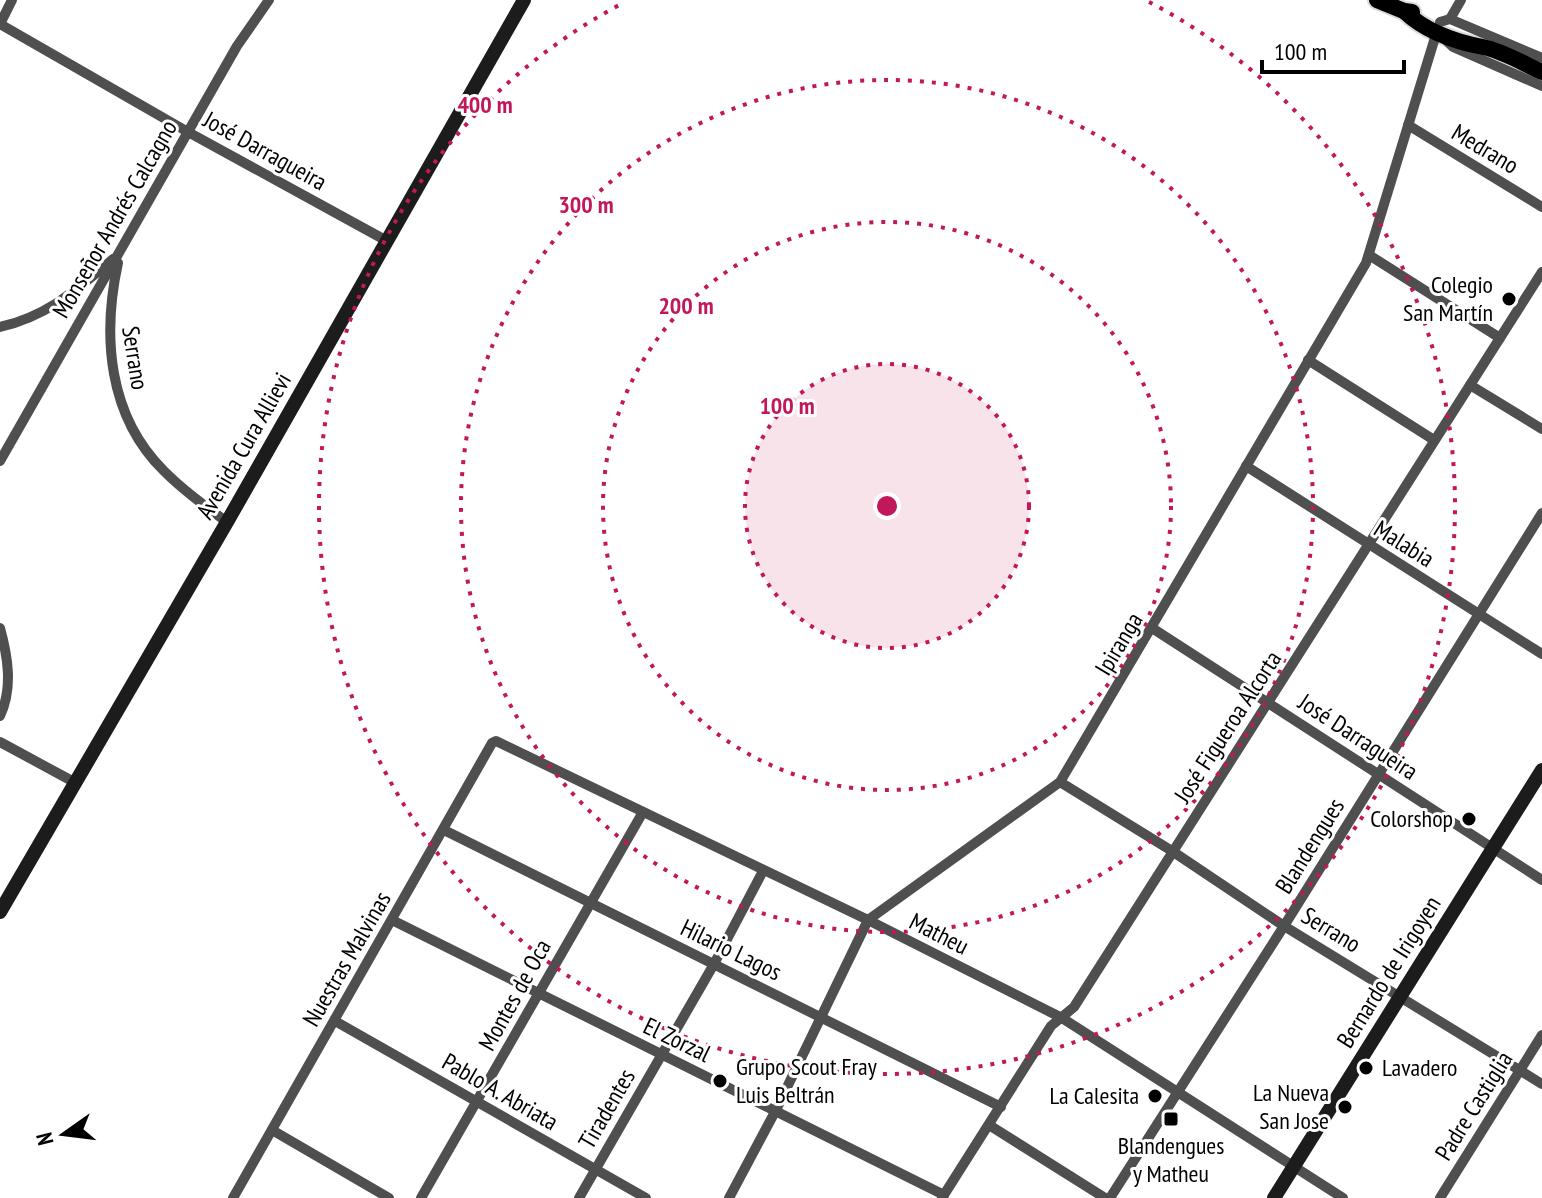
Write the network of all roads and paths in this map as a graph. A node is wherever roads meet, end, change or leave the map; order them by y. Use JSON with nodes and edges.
{"nodes":[{"id":1,"x":269,"y":0,"type":"edge"},
{"id":2,"x":524,"y":0,"type":"edge"},
{"id":3,"x":1377,"y":0,"type":"edge"},
{"id":4,"x":1461,"y":0,"type":"edge"},
{"id":5,"x":8,"y":1,"type":"edge"},
{"id":6,"x":0,"y":24,"type":"edge"},
{"id":7,"x":1442,"y":24,"type":"junction"},
{"id":8,"x":1542,"y":58,"type":"edge"},
{"id":9,"x":1542,"y":72,"type":"edge"},
{"id":10,"x":1542,"y":86,"type":"edge"},
{"id":11,"x":1408,"y":125,"type":"junction"},
{"id":12,"x":188,"y":132,"type":"junction"},
{"id":13,"x":1542,"y":207,"type":"edge"},
{"id":14,"x":387,"y":241,"type":"junction"},
{"id":15,"x":120,"y":253,"type":"junction"},
{"id":16,"x":1369,"y":255,"type":"junction"},
{"id":17,"x":1542,"y":272,"type":"edge"},
{"id":18,"x":0,"y":327,"type":"edge"},
{"id":19,"x":1500,"y":338,"type":"junction"},
{"id":20,"x":1308,"y":360,"type":"junction"},
{"id":21,"x":1470,"y":385,"type":"junction"},
{"id":22,"x":1542,"y":429,"type":"edge"},
{"id":23,"x":1434,"y":440,"type":"junction"},
{"id":24,"x":0,"y":461,"type":"edge"},
{"id":25,"x":1246,"y":466,"type":"junction"},
{"id":26,"x":1542,"y":513,"type":"edge"},
{"id":27,"x":227,"y":522,"type":"junction"},
{"id":28,"x":1367,"y":545,"type":"junction"},
{"id":29,"x":1478,"y":614,"type":"junction"},
{"id":30,"x":0,"y":628,"type":"edge"},
{"id":31,"x":1152,"y":628,"type":"junction"},
{"id":32,"x":1542,"y":654,"type":"edge"},
{"id":33,"x":1269,"y":702,"type":"junction"},
{"id":34,"x":0,"y":716,"type":"edge"},
{"id":35,"x":496,"y":741,"type":"joint"},
{"id":36,"x":0,"y":742,"type":"edge"},
{"id":37,"x":1542,"y":770,"type":"edge"},
{"id":38,"x":1378,"y":775,"type":"junction"},
{"id":39,"x":74,"y":782,"type":"junction"},
{"id":40,"x":1060,"y":782,"type":"junction"},
{"id":41,"x":643,"y":812,"type":"junction"},
{"id":42,"x":444,"y":830,"type":"junction"},
{"id":43,"x":1493,"y":848,"type":"junction"},
{"id":44,"x":1172,"y":851,"type":"junction"},
{"id":45,"x":763,"y":871,"type":"junction"},
{"id":46,"x":1542,"y":880,"type":"edge"},
{"id":47,"x":590,"y":903,"type":"junction"},
{"id":48,"x":0,"y":912,"type":"edge"},
{"id":49,"x":392,"y":920,"type":"junction"},
{"id":50,"x":868,"y":920,"type":"junction"},
{"id":51,"x":1284,"y":926,"type":"junction"},
{"id":52,"x":714,"y":964,"type":"junction"},
{"id":53,"x":539,"y":993,"type":"junction"},
{"id":54,"x":1400,"y":995,"type":"junction"},
{"id":55,"x":821,"y":1016,"type":"junction"},
{"id":56,"x":1062,"y":1018,"type":"junction"},
{"id":57,"x":335,"y":1021,"type":"junction"},
{"id":58,"x":1542,"y":1035,"type":"edge"},
{"id":59,"x":661,"y":1055,"type":"junction"},
{"id":60,"x":1520,"y":1070,"type":"junction"},
{"id":61,"x":1542,"y":1084,"type":"edge"},
{"id":62,"x":1178,"y":1092,"type":"junction"},
{"id":63,"x":478,"y":1101,"type":"junction"},
{"id":64,"x":1001,"y":1107,"type":"junction"},
{"id":65,"x":776,"y":1110,"type":"junction"},
{"id":66,"x":989,"y":1125,"type":"junction"},
{"id":67,"x":272,"y":1130,"type":"junction"},
{"id":68,"x":1295,"y":1167,"type":"junction"},
{"id":69,"x":596,"y":1169,"type":"junction"},
{"id":70,"x":943,"y":1196,"type":"edge"},
{"id":71,"x":233,"y":1198,"type":"edge"},
{"id":72,"x":389,"y":1198,"type":"edge"},
{"id":73,"x":421,"y":1198,"type":"edge"},
{"id":74,"x":579,"y":1198,"type":"edge"},
{"id":75,"x":646,"y":1198,"type":"edge"},
{"id":76,"x":729,"y":1198,"type":"edge"},
{"id":77,"x":1108,"y":1198,"type":"edge"},
{"id":78,"x":1274,"y":1198,"type":"edge"},
{"id":79,"x":1343,"y":1198,"type":"edge"},
{"id":80,"x":1440,"y":1198,"type":"edge"}],
"edges":[{"from":1,"to":12,"type":"street","name":"Monseñor Andrés Calcagno"},
{"from":2,"to":14,"type":"street","name":"Avenida Cura Allievi"},
{"from":3,"to":7,"type":"main road"},
{"from":4,"to":7,"type":"street","name":"Ipiranga"},
{"from":5,"to":6,"type":"street"},
{"from":6,"to":12,"type":"street","name":"José Darragueira"},
{"from":7,"to":8,"type":"street"},
{"from":7,"to":9,"type":"main road"},
{"from":7,"to":10,"type":"street"},
{"from":7,"to":11,"type":"street","name":"Ipiranga"},
{"from":11,"to":13,"type":"street","name":"Medrano"},
{"from":11,"to":16,"type":"street","name":"Ipiranga"},
{"from":12,"to":14,"type":"street","name":"José Darragueira"},
{"from":12,"to":15,"type":"street","name":"Monseñor Andrés Calcagno"},
{"from":14,"to":27,"type":"street","name":"Avenida Cura Allievi"},
{"from":15,"to":18,"type":"street"},
{"from":15,"to":24,"type":"street","name":"Monseñor Andrés Calcagno"},
{"from":15,"to":27,"type":"street","name":"Serrano"},
{"from":16,"to":19,"type":"street"},
{"from":16,"to":20,"type":"street","name":"Ipiranga"},
{"from":17,"to":19,"type":"street","name":"José Figueroa Alcorta"},
{"from":19,"to":21,"type":"street","name":"José Figueroa Alcorta"},
{"from":20,"to":23,"type":"street"},
{"from":20,"to":25,"type":"street","name":"Ipiranga"},
{"from":21,"to":22,"type":"street"},
{"from":21,"to":23,"type":"street","name":"José Figueroa Alcorta"},
{"from":23,"to":28,"type":"street","name":"José Figueroa Alcorta"},
{"from":25,"to":28,"type":"street","name":"Malabia"},
{"from":25,"to":31,"type":"street","name":"Ipiranga"},
{"from":26,"to":29,"type":"street","name":"Blandengues"},
{"from":27,"to":39,"type":"street","name":"Avenida Cura Allievi"},
{"from":28,"to":29,"type":"street","name":"Malabia"},
{"from":28,"to":33,"type":"street","name":"José Figueroa Alcorta"},
{"from":29,"to":32,"type":"street","name":"Malabia"},
{"from":29,"to":38,"type":"street","name":"Blandengues"},
{"from":30,"to":34,"type":"street"},
{"from":31,"to":33,"type":"street","name":"José Darragueira"},
{"from":31,"to":40,"type":"street","name":"Ipiranga"},
{"from":33,"to":38,"type":"street","name":"José Darragueira"},
{"from":33,"to":44,"type":"street","name":"José Figueroa Alcorta"},
{"from":35,"to":41,"type":"street","name":"Matheu"},
{"from":35,"to":42,"type":"street","name":"Nuestras Malvinas"},
{"from":36,"to":39,"type":"street"},
{"from":37,"to":43,"type":"street","name":"Bernardo de Irigoyen"},
{"from":38,"to":43,"type":"street","name":"José Darragueira"},
{"from":38,"to":51,"type":"street","name":"Blandengues"},
{"from":39,"to":48,"type":"street","name":"Avenida Cura Allievi"},
{"from":40,"to":44,"type":"street","name":"Serrano"},
{"from":40,"to":50,"type":"street","name":"Ipiranga"},
{"from":41,"to":45,"type":"street","name":"Matheu"},
{"from":41,"to":47,"type":"street","name":"Montes de Oca"},
{"from":42,"to":47,"type":"street","name":"Hilario Lagos"},
{"from":42,"to":49,"type":"street","name":"Nuestras Malvinas"},
{"from":43,"to":46,"type":"street","name":"José Darragueira"},
{"from":43,"to":54,"type":"street","name":"Bernardo de Irigoyen"},
{"from":44,"to":51,"type":"street","name":"Serrano"},
{"from":44,"to":56,"type":"street","name":"José Figueroa Alcorta"},
{"from":45,"to":50,"type":"street","name":"Matheu"},
{"from":45,"to":52,"type":"street","name":"Tiradentes"},
{"from":47,"to":52,"type":"street","name":"Hilario Lagos"},
{"from":47,"to":53,"type":"street","name":"Montes de Oca"},
{"from":49,"to":53,"type":"street","name":"El Zorzal"},
{"from":49,"to":57,"type":"street","name":"Nuestras Malvinas"},
{"from":50,"to":55,"type":"street","name":"Ipiranga"},
{"from":50,"to":56,"type":"street","name":"Matheu"},
{"from":51,"to":54,"type":"street","name":"Serrano"},
{"from":51,"to":62,"type":"street","name":"Blandengues"},
{"from":52,"to":55,"type":"street","name":"Hilario Lagos"},
{"from":52,"to":59,"type":"street","name":"Tiradentes"},
{"from":53,"to":59,"type":"street","name":"El Zorzal"},
{"from":53,"to":63,"type":"street","name":"Montes de Oca"},
{"from":54,"to":60,"type":"street","name":"Serrano"},
{"from":54,"to":68,"type":"street","name":"Bernardo de Irigoyen"},
{"from":55,"to":64,"type":"street","name":"Hilario Lagos"},
{"from":55,"to":65,"type":"street","name":"Ipiranga"},
{"from":56,"to":62,"type":"street","name":"Matheu"},
{"from":56,"to":64,"type":"street","name":"José Figueroa Alcorta"},
{"from":57,"to":63,"type":"street","name":"Pablo A. Abriata"},
{"from":57,"to":67,"type":"street","name":"Nuestras Malvinas"},
{"from":58,"to":60,"type":"street","name":"Padre Castiglia"},
{"from":59,"to":65,"type":"street","name":"El Zorzal"},
{"from":59,"to":69,"type":"street","name":"Tiradentes"},
{"from":60,"to":61,"type":"street","name":"Serrano"},
{"from":60,"to":80,"type":"street","name":"Padre Castiglia"},
{"from":62,"to":68,"type":"street","name":"Matheu"},
{"from":62,"to":77,"type":"street","name":"Blandengues"},
{"from":63,"to":69,"type":"street","name":"Pablo A. Abriata"},
{"from":63,"to":73,"type":"street","name":"Montes de Oca"},
{"from":64,"to":66,"type":"street","name":"José Figueroa Alcorta"},
{"from":65,"to":70,"type":"street","name":"El Zorzal"},
{"from":65,"to":76,"type":"street","name":"Ipiranga"},
{"from":66,"to":70,"type":"street","name":"José Figueroa Alcorta"},
{"from":66,"to":77,"type":"street"},
{"from":67,"to":71,"type":"street","name":"Nuestras Malvinas"},
{"from":67,"to":72,"type":"street"},
{"from":68,"to":78,"type":"street","name":"Bernardo de Irigoyen"},
{"from":68,"to":79,"type":"street","name":"Matheu"},
{"from":69,"to":74,"type":"street","name":"Tiradentes"},
{"from":69,"to":75,"type":"street","name":"Pablo A. Abriata"}]}
